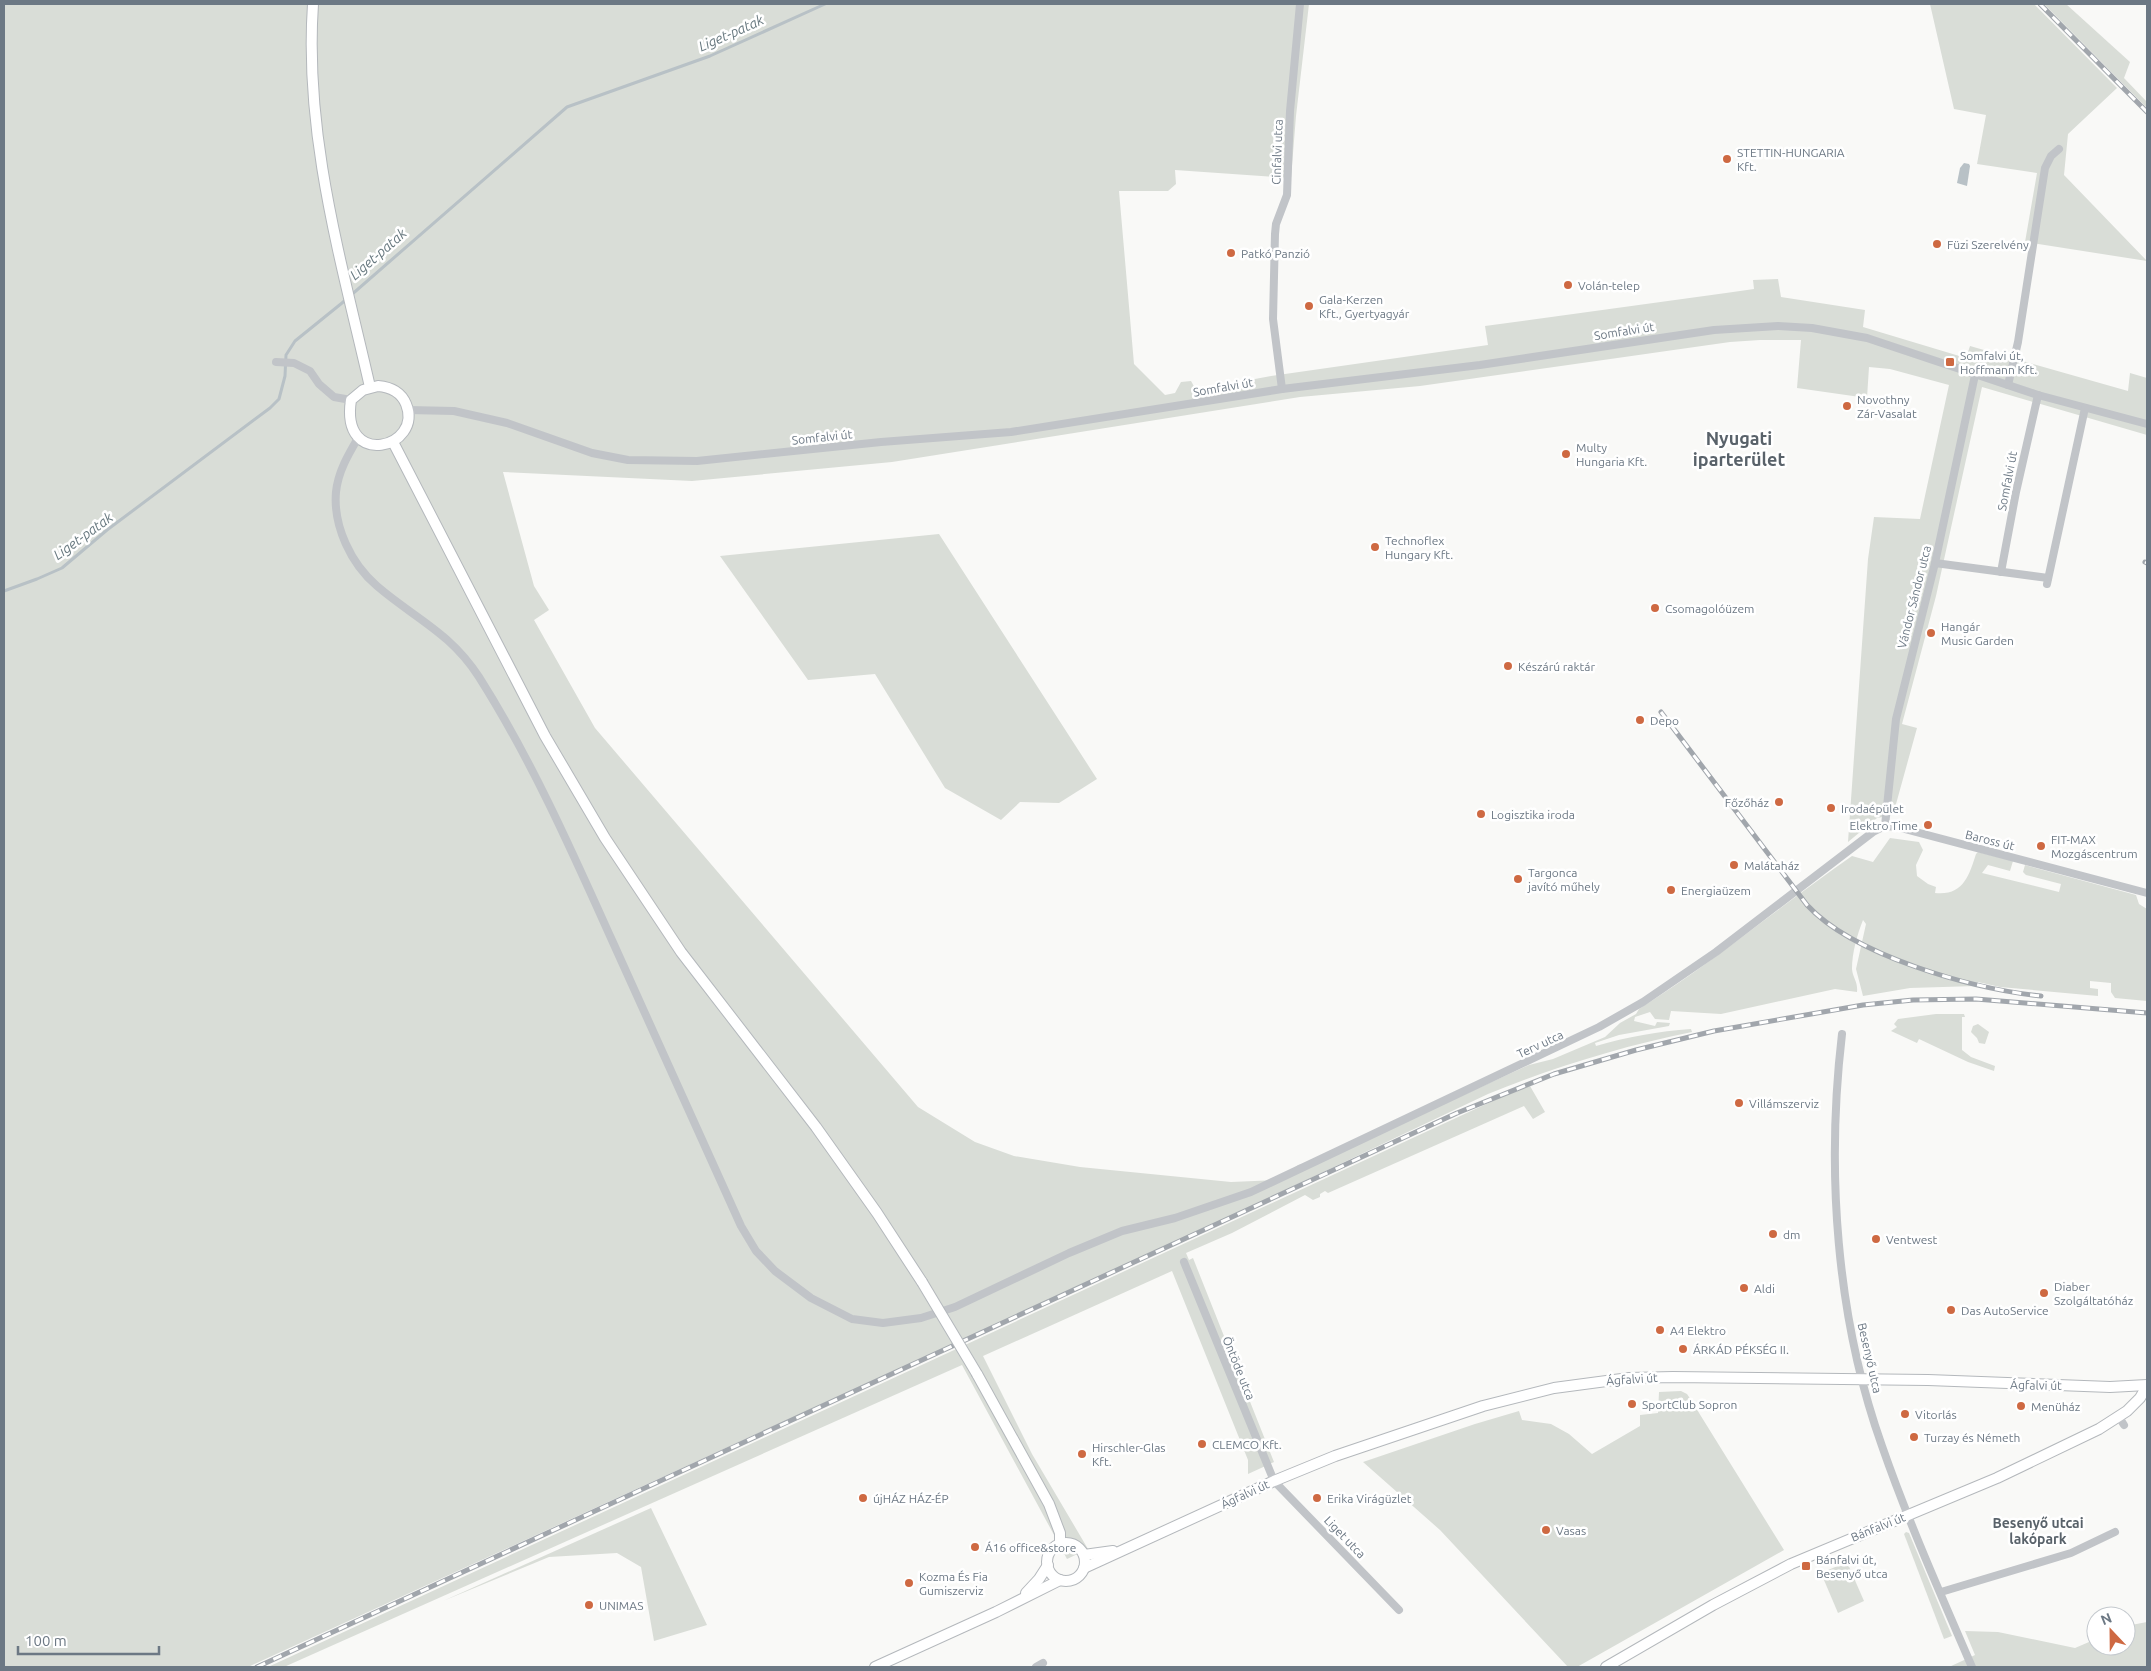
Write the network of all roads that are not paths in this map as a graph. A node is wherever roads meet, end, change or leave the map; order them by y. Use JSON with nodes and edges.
{"nodes":[{"id":1,"x":313,"y":4,"type":"edge"},
{"id":2,"x":1300,"y":4,"type":"edge"},
{"id":3,"x":2059,"y":149,"type":"dead end"},
{"id":4,"x":283,"y":362,"type":"dead end"},
{"id":5,"x":1975,"y":375,"type":"junction"},
{"id":6,"x":2008,"y":385,"type":"junction"},
{"id":7,"x":370,"y":387,"type":"junction"},
{"id":8,"x":1282,"y":389,"type":"junction"},
{"id":9,"x":2038,"y":395,"type":"junction"},
{"id":10,"x":351,"y":400,"type":"junction"},
{"id":11,"x":2085,"y":408,"type":"junction"},
{"id":12,"x":408,"y":410,"type":"junction"},
{"id":13,"x":2147,"y":424,"type":"edge"},
{"id":14,"x":358,"y":438,"type":"junction"},
{"id":15,"x":393,"y":442,"type":"junction"},
{"id":16,"x":1934,"y":564,"type":"junction"},
{"id":17,"x":2002,"y":572,"type":"junction"},
{"id":18,"x":1885,"y":826,"type":"junction"},
{"id":19,"x":2147,"y":893,"type":"edge"},
{"id":20,"x":1842,"y":1034,"type":"dead end"},
{"id":21,"x":1184,"y":1262,"type":"dead end"},
{"id":22,"x":1862,"y":1379,"type":"junction"},
{"id":23,"x":2147,"y":1385,"type":"edge"},
{"id":24,"x":1274,"y":1481,"type":"junction"},
{"id":25,"x":1908,"y":1514,"type":"junction"},
{"id":26,"x":2115,"y":1532,"type":"dead end"},
{"id":27,"x":1145,"y":1541,"type":"junction"},
{"id":28,"x":1066,"y":1544,"type":"junction"},
{"id":29,"x":1084,"y":1554,"type":"junction"},
{"id":30,"x":1048,"y":1565,"type":"junction"},
{"id":31,"x":1084,"y":1568,"type":"junction"},
{"id":32,"x":1060,"y":1580,"type":"junction"},
{"id":33,"x":1941,"y":1592,"type":"junction"},
{"id":34,"x":1020,"y":1600,"type":"junction"},
{"id":35,"x":1399,"y":1610,"type":"dead end"},
{"id":36,"x":875,"y":1667,"type":"edge"},
{"id":37,"x":1606,"y":1667,"type":"edge"},
{"id":38,"x":1972,"y":1667,"type":"edge"}],
"edges":[{"from":1,"to":7,"type":"main road"},
{"from":2,"to":8,"type":"street","name":"Cinfalvi utca"},
{"from":3,"to":6,"type":"street"},
{"from":4,"to":10,"type":"street"},
{"from":5,"to":6,"type":"street","name":"Somfalvi út"},
{"from":5,"to":8,"type":"street","name":"Somfalvi út"},
{"from":5,"to":16,"type":"street","name":"Vándor Sándor utca"},
{"from":6,"to":9,"type":"street","name":"Somfalvi út"},
{"from":7,"to":10,"type":"main road"},
{"from":7,"to":12,"type":"main road"},
{"from":8,"to":12,"type":"street","name":"Somfalvi út"},
{"from":9,"to":11,"type":"street","name":"Somfalvi út"},
{"from":9,"to":17,"type":"street","name":"Somfalvi út"},
{"from":10,"to":14,"type":"main road"},
{"from":11,"to":13,"type":"street","name":"Somfalvi út"},
{"from":11,"to":17,"type":"street"},
{"from":12,"to":15,"type":"main road"},
{"from":14,"to":15,"type":"main road"},
{"from":14,"to":18,"type":"street","name":"Terv utca"},
{"from":15,"to":28,"type":"main road","bridge":true},
{"from":16,"to":17,"type":"street"},
{"from":16,"to":18,"type":"street","name":"Vándor Sándor utca"},
{"from":18,"to":19,"type":"street","name":"Baross út"},
{"from":20,"to":22,"type":"street","name":"Besenyő utca"},
{"from":21,"to":24,"type":"street","name":"Öntöde utca"},
{"from":22,"to":23,"type":"main road","name":"Ágfalvi út"},
{"from":22,"to":24,"type":"main road","name":"Ágfalvi út"},
{"from":22,"to":25,"type":"street","name":"Besenyő utca"},
{"from":23,"to":25,"type":"main road","name":"Bánfalvi út"},
{"from":24,"to":27,"type":"main road","name":"Ágfalvi út"},
{"from":24,"to":35,"type":"street","name":"Liget utca"},
{"from":25,"to":33,"type":"street","name":"Besenyő utca"},
{"from":25,"to":37,"type":"main road","name":"Bánfalvi út"},
{"from":26,"to":33,"type":"street"},
{"from":27,"to":29,"type":"main road","name":"Ágfalvi út"},
{"from":27,"to":31,"type":"main road","name":"Ágfalvi út"},
{"from":28,"to":29,"type":"main road"},
{"from":28,"to":30,"type":"main road"},
{"from":29,"to":31,"type":"main road"},
{"from":30,"to":32,"type":"main road"},
{"from":30,"to":34,"type":"main road"},
{"from":31,"to":32,"type":"main road"},
{"from":32,"to":34,"type":"main road"},
{"from":33,"to":38,"type":"street","name":"Besenyő utca"},
{"from":34,"to":36,"type":"main road"}]}
